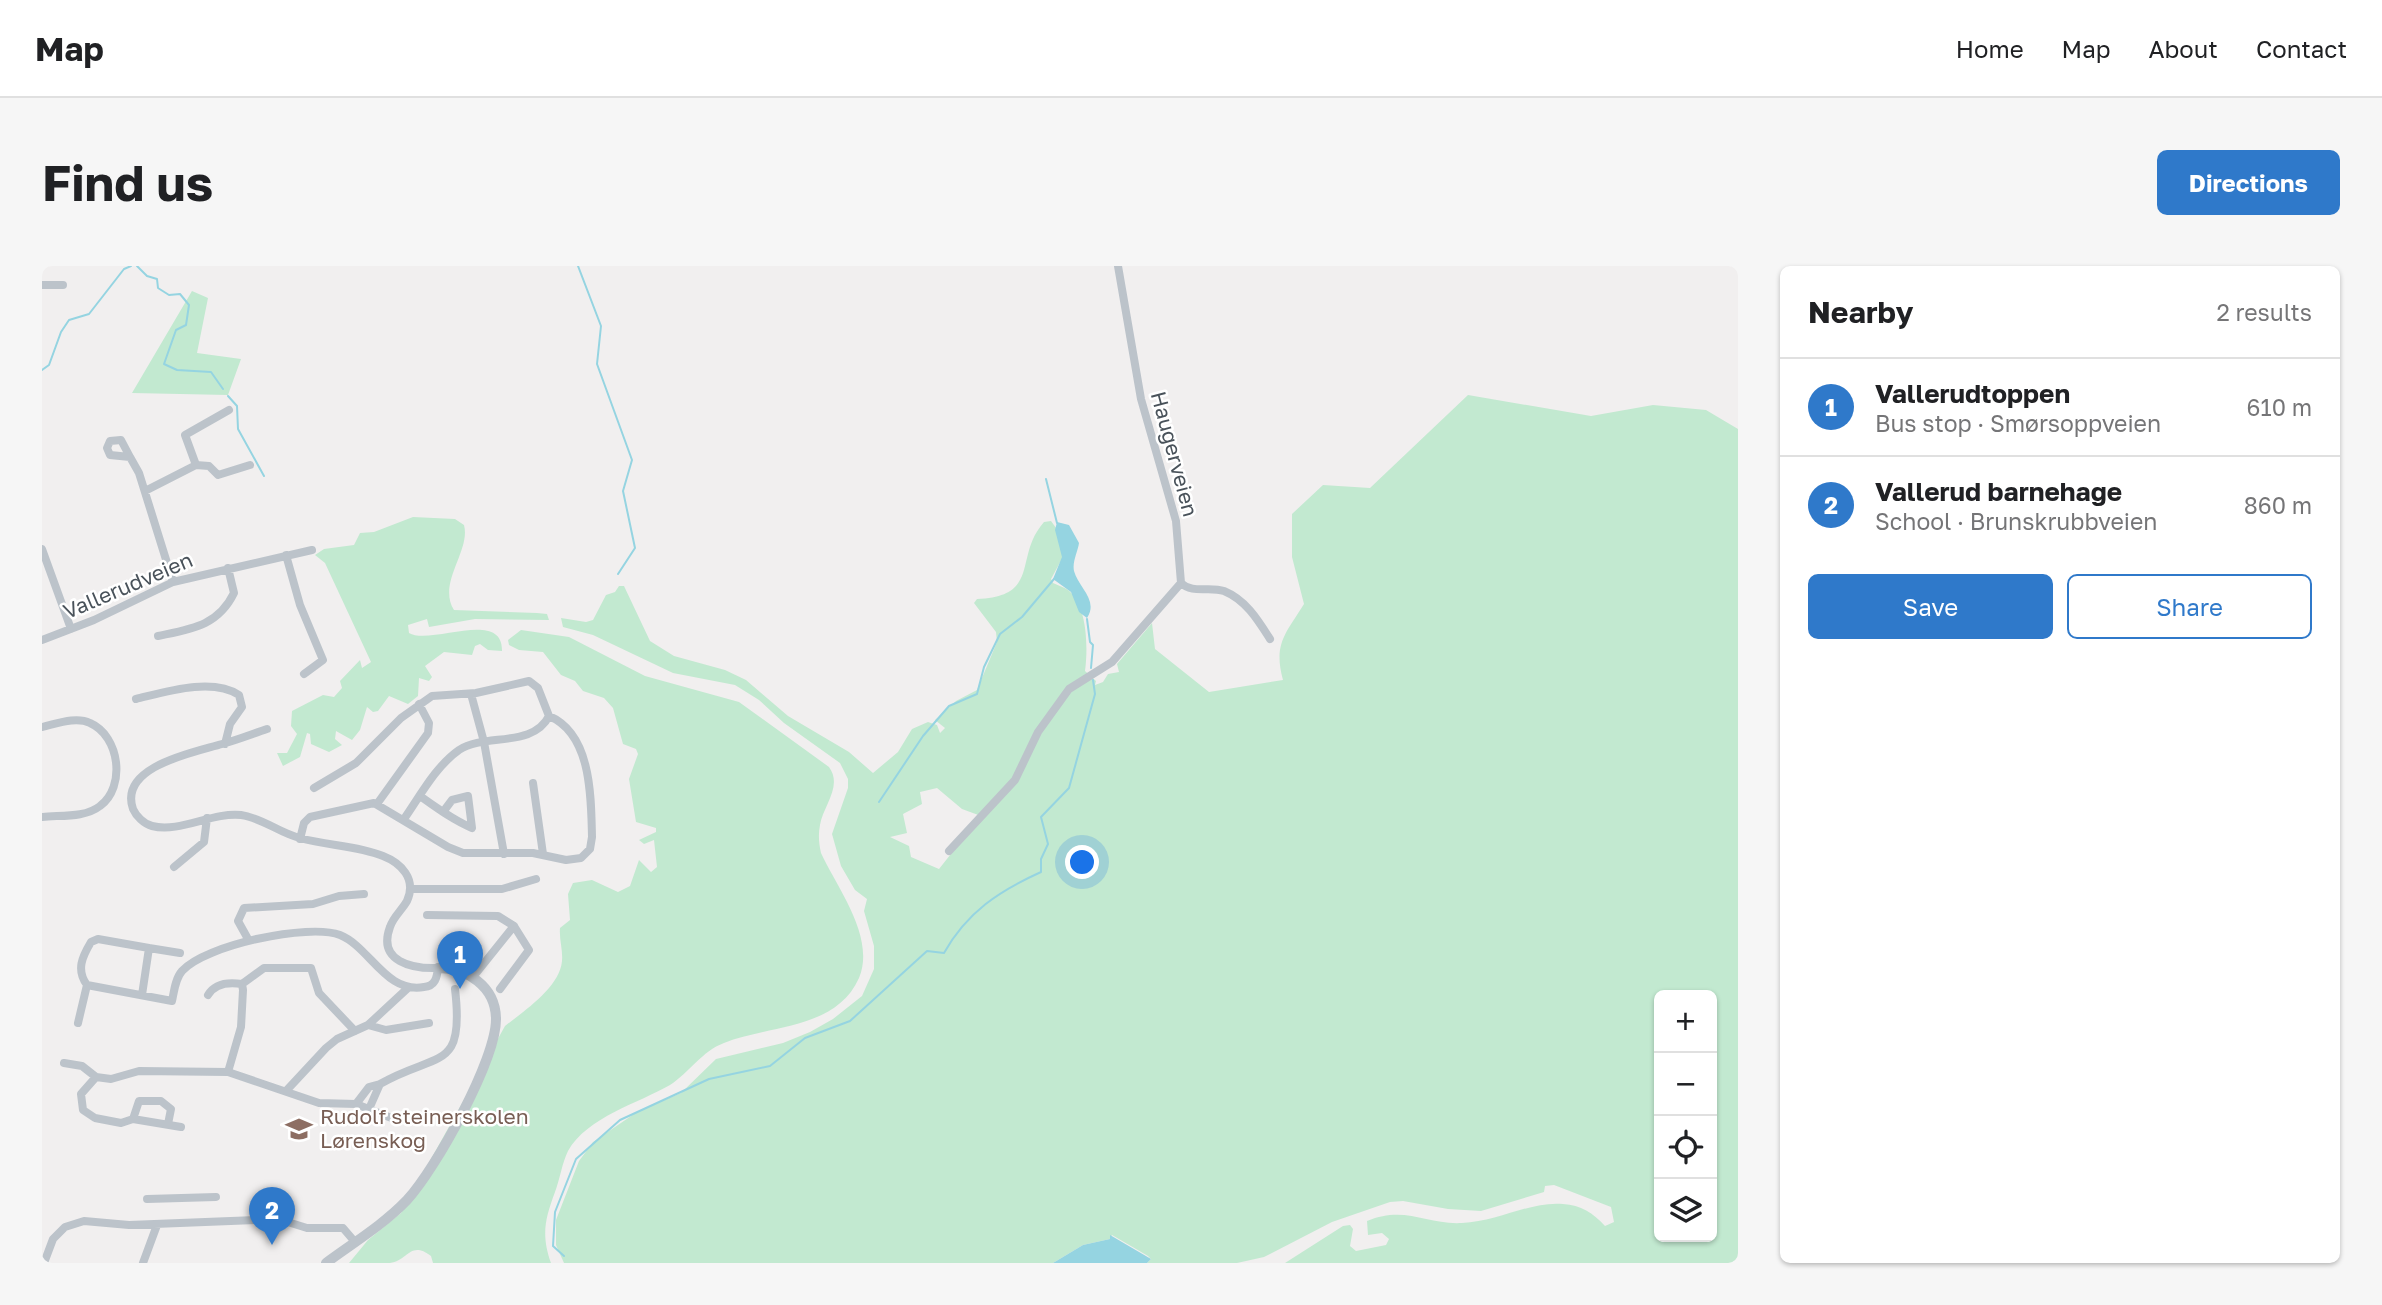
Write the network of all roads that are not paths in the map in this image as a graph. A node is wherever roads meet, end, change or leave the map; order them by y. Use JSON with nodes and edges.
{"nodes":[{"id":1,"x":1118,"y":266,"type":"edge"},
{"id":2,"x":42,"y":285,"type":"edge"},
{"id":3,"x":63,"y":285,"type":"dead end"},
{"id":4,"x":229,"y":410,"type":"dead end"},
{"id":5,"x":130,"y":457,"type":"dead end"},
{"id":6,"x":196,"y":465,"type":"junction"},
{"id":7,"x":250,"y":465,"type":"dead end"},
{"id":8,"x":145,"y":491,"type":"junction"},
{"id":9,"x":42,"y":549,"type":"edge"},
{"id":10,"x":312,"y":550,"type":"dead end"},
{"id":11,"x":286,"y":555,"type":"junction"},
{"id":12,"x":228,"y":568,"type":"junction"},
{"id":13,"x":173,"y":582,"type":"junction"},
{"id":14,"x":1181,"y":583,"type":"junction"},
{"id":15,"x":71,"y":629,"type":"junction"},
{"id":16,"x":158,"y":636,"type":"dead end"},
{"id":17,"x":1270,"y":639,"type":"dead end"},
{"id":18,"x":42,"y":640,"type":"edge"},
{"id":19,"x":304,"y":674,"type":"dead end"},
{"id":20,"x":471,"y":694,"type":"junction"},
{"id":21,"x":136,"y":699,"type":"dead end"},
{"id":22,"x":419,"y":704,"type":"junction"},
{"id":23,"x":549,"y":716,"type":"junction"},
{"id":24,"x":42,"y":727,"type":"edge"},
{"id":25,"x":267,"y":729,"type":"dead end"},
{"id":26,"x":484,"y":742,"type":"junction"},
{"id":27,"x":225,"y":744,"type":"junction"},
{"id":28,"x":533,"y":783,"type":"dead end"},
{"id":29,"x":314,"y":788,"type":"dead end"},
{"id":30,"x":420,"y":796,"type":"junction"},
{"id":31,"x":377,"y":804,"type":"junction"},
{"id":32,"x":443,"y":812,"type":"dead end"},
{"id":33,"x":42,"y":817,"type":"edge"},
{"id":34,"x":207,"y":818,"type":"junction"},
{"id":35,"x":404,"y":819,"type":"junction"},
{"id":36,"x":300,"y":839,"type":"junction"},
{"id":37,"x":949,"y":851,"type":"dead end"},
{"id":38,"x":504,"y":854,"type":"junction"},
{"id":39,"x":543,"y":854,"type":"junction"},
{"id":40,"x":174,"y":867,"type":"dead end"},
{"id":41,"x":536,"y":879,"type":"dead end"},
{"id":42,"x":410,"y":889,"type":"junction"},
{"id":43,"x":364,"y":894,"type":"dead end"},
{"id":44,"x":427,"y":915,"type":"dead end"},
{"id":45,"x":514,"y":926,"type":"junction"},
{"id":46,"x":248,"y":939,"type":"junction"},
{"id":47,"x":149,"y":948,"type":"junction"},
{"id":48,"x":180,"y":953,"type":"dead end"},
{"id":49,"x":438,"y":968,"type":"junction"},
{"id":50,"x":473,"y":977,"type":"junction"},
{"id":51,"x":242,"y":984,"type":"junction"},
{"id":52,"x":87,"y":985,"type":"junction"},
{"id":53,"x":409,"y":987,"type":"junction"},
{"id":54,"x":455,"y":989,"type":"dead end"},
{"id":55,"x":500,"y":989,"type":"dead end"},
{"id":56,"x":142,"y":995,"type":"junction"},
{"id":57,"x":208,"y":995,"type":"dead end"},
{"id":58,"x":78,"y":1023,"type":"dead end"},
{"id":59,"x":429,"y":1023,"type":"dead end"},
{"id":60,"x":368,"y":1025,"type":"junction"},
{"id":61,"x":355,"y":1031,"type":"junction"},
{"id":62,"x":64,"y":1063,"type":"dead end"},
{"id":63,"x":228,"y":1072,"type":"junction"},
{"id":64,"x":96,"y":1077,"type":"junction"},
{"id":65,"x":380,"y":1084,"type":"junction"},
{"id":66,"x":286,"y":1091,"type":"junction"},
{"id":67,"x":356,"y":1104,"type":"junction"},
{"id":68,"x":369,"y":1109,"type":"junction"},
{"id":69,"x":133,"y":1119,"type":"junction"},
{"id":70,"x":394,"y":1119,"type":"dead end"},
{"id":71,"x":168,"y":1124,"type":"junction"},
{"id":72,"x":181,"y":1127,"type":"dead end"},
{"id":73,"x":216,"y":1197,"type":"dead end"},
{"id":74,"x":147,"y":1199,"type":"dead end"},
{"id":75,"x":157,"y":1225,"type":"junction"},
{"id":76,"x":355,"y":1242,"type":"junction"},
{"id":77,"x":44,"y":1263,"type":"edge"},
{"id":78,"x":143,"y":1263,"type":"edge"},
{"id":79,"x":326,"y":1263,"type":"edge"}],
"edges":[{"from":1,"to":14,"type":"street","name":"Haugerveien"},
{"from":2,"to":3,"type":"street"},
{"from":4,"to":6,"type":"street"},
{"from":5,"to":8,"type":"street"},
{"from":6,"to":7,"type":"street"},
{"from":6,"to":8,"type":"street"},
{"from":8,"to":13,"type":"street"},
{"from":9,"to":15,"type":"street"},
{"from":10,"to":11,"type":"street","name":"Vallerudveien"},
{"from":11,"to":12,"type":"street","name":"Vallerudveien"},
{"from":11,"to":19,"type":"street"},
{"from":12,"to":13,"type":"street","name":"Vallerudveien"},
{"from":12,"to":16,"type":"street"},
{"from":13,"to":15,"type":"street","name":"Vallerudveien"},
{"from":14,"to":17,"type":"street"},
{"from":14,"to":37,"type":"street"},
{"from":15,"to":18,"type":"street","name":"Vallerudveien"},
{"from":20,"to":22,"type":"street"},
{"from":20,"to":23,"type":"street"},
{"from":20,"to":26,"type":"street"},
{"from":21,"to":27,"type":"street"},
{"from":22,"to":29,"type":"street"},
{"from":22,"to":31,"type":"street"},
{"from":23,"to":26,"type":"street"},
{"from":23,"to":39,"type":"street"},
{"from":24,"to":33,"type":"street"},
{"from":25,"to":27,"type":"street"},
{"from":26,"to":30,"type":"street"},
{"from":26,"to":38,"type":"street"},
{"from":27,"to":34,"type":"street"},
{"from":28,"to":39,"type":"street"},
{"from":30,"to":32,"type":"street"},
{"from":30,"to":35,"type":"street"},
{"from":31,"to":35,"type":"street"},
{"from":31,"to":36,"type":"street"},
{"from":34,"to":36,"type":"street"},
{"from":34,"to":40,"type":"street"},
{"from":35,"to":38,"type":"street"},
{"from":36,"to":42,"type":"street"},
{"from":38,"to":39,"type":"street"},
{"from":41,"to":42,"type":"street"},
{"from":42,"to":49,"type":"street"},
{"from":43,"to":46,"type":"street"},
{"from":44,"to":45,"type":"street"},
{"from":45,"to":50,"type":"street"},
{"from":45,"to":55,"type":"street"},
{"from":46,"to":53,"type":"street"},
{"from":46,"to":56,"type":"street"},
{"from":47,"to":48,"type":"street"},
{"from":47,"to":52,"type":"street"},
{"from":47,"to":56,"type":"street"},
{"from":49,"to":50,"type":"street"},
{"from":49,"to":53,"type":"street"},
{"from":50,"to":76,"type":"street"},
{"from":51,"to":57,"type":"street"},
{"from":51,"to":61,"type":"street"},
{"from":51,"to":63,"type":"street"},
{"from":52,"to":56,"type":"street"},
{"from":52,"to":58,"type":"street"},
{"from":53,"to":60,"type":"street"},
{"from":54,"to":65,"type":"street"},
{"from":59,"to":60,"type":"street"},
{"from":60,"to":61,"type":"street"},
{"from":61,"to":66,"type":"street"},
{"from":62,"to":64,"type":"street"},
{"from":63,"to":64,"type":"street"},
{"from":63,"to":66,"type":"street"},
{"from":64,"to":69,"type":"street"},
{"from":65,"to":67,"type":"street"},
{"from":65,"to":68,"type":"street"},
{"from":66,"to":67,"type":"street"},
{"from":67,"to":68,"type":"street"},
{"from":68,"to":70,"type":"street"},
{"from":69,"to":71,"type":"street"},
{"from":69,"to":71,"type":"street"},
{"from":71,"to":72,"type":"street"},
{"from":73,"to":74,"type":"street"},
{"from":75,"to":76,"type":"street"},
{"from":75,"to":77,"type":"street"},
{"from":75,"to":78,"type":"street"},
{"from":76,"to":79,"type":"street"}]}
